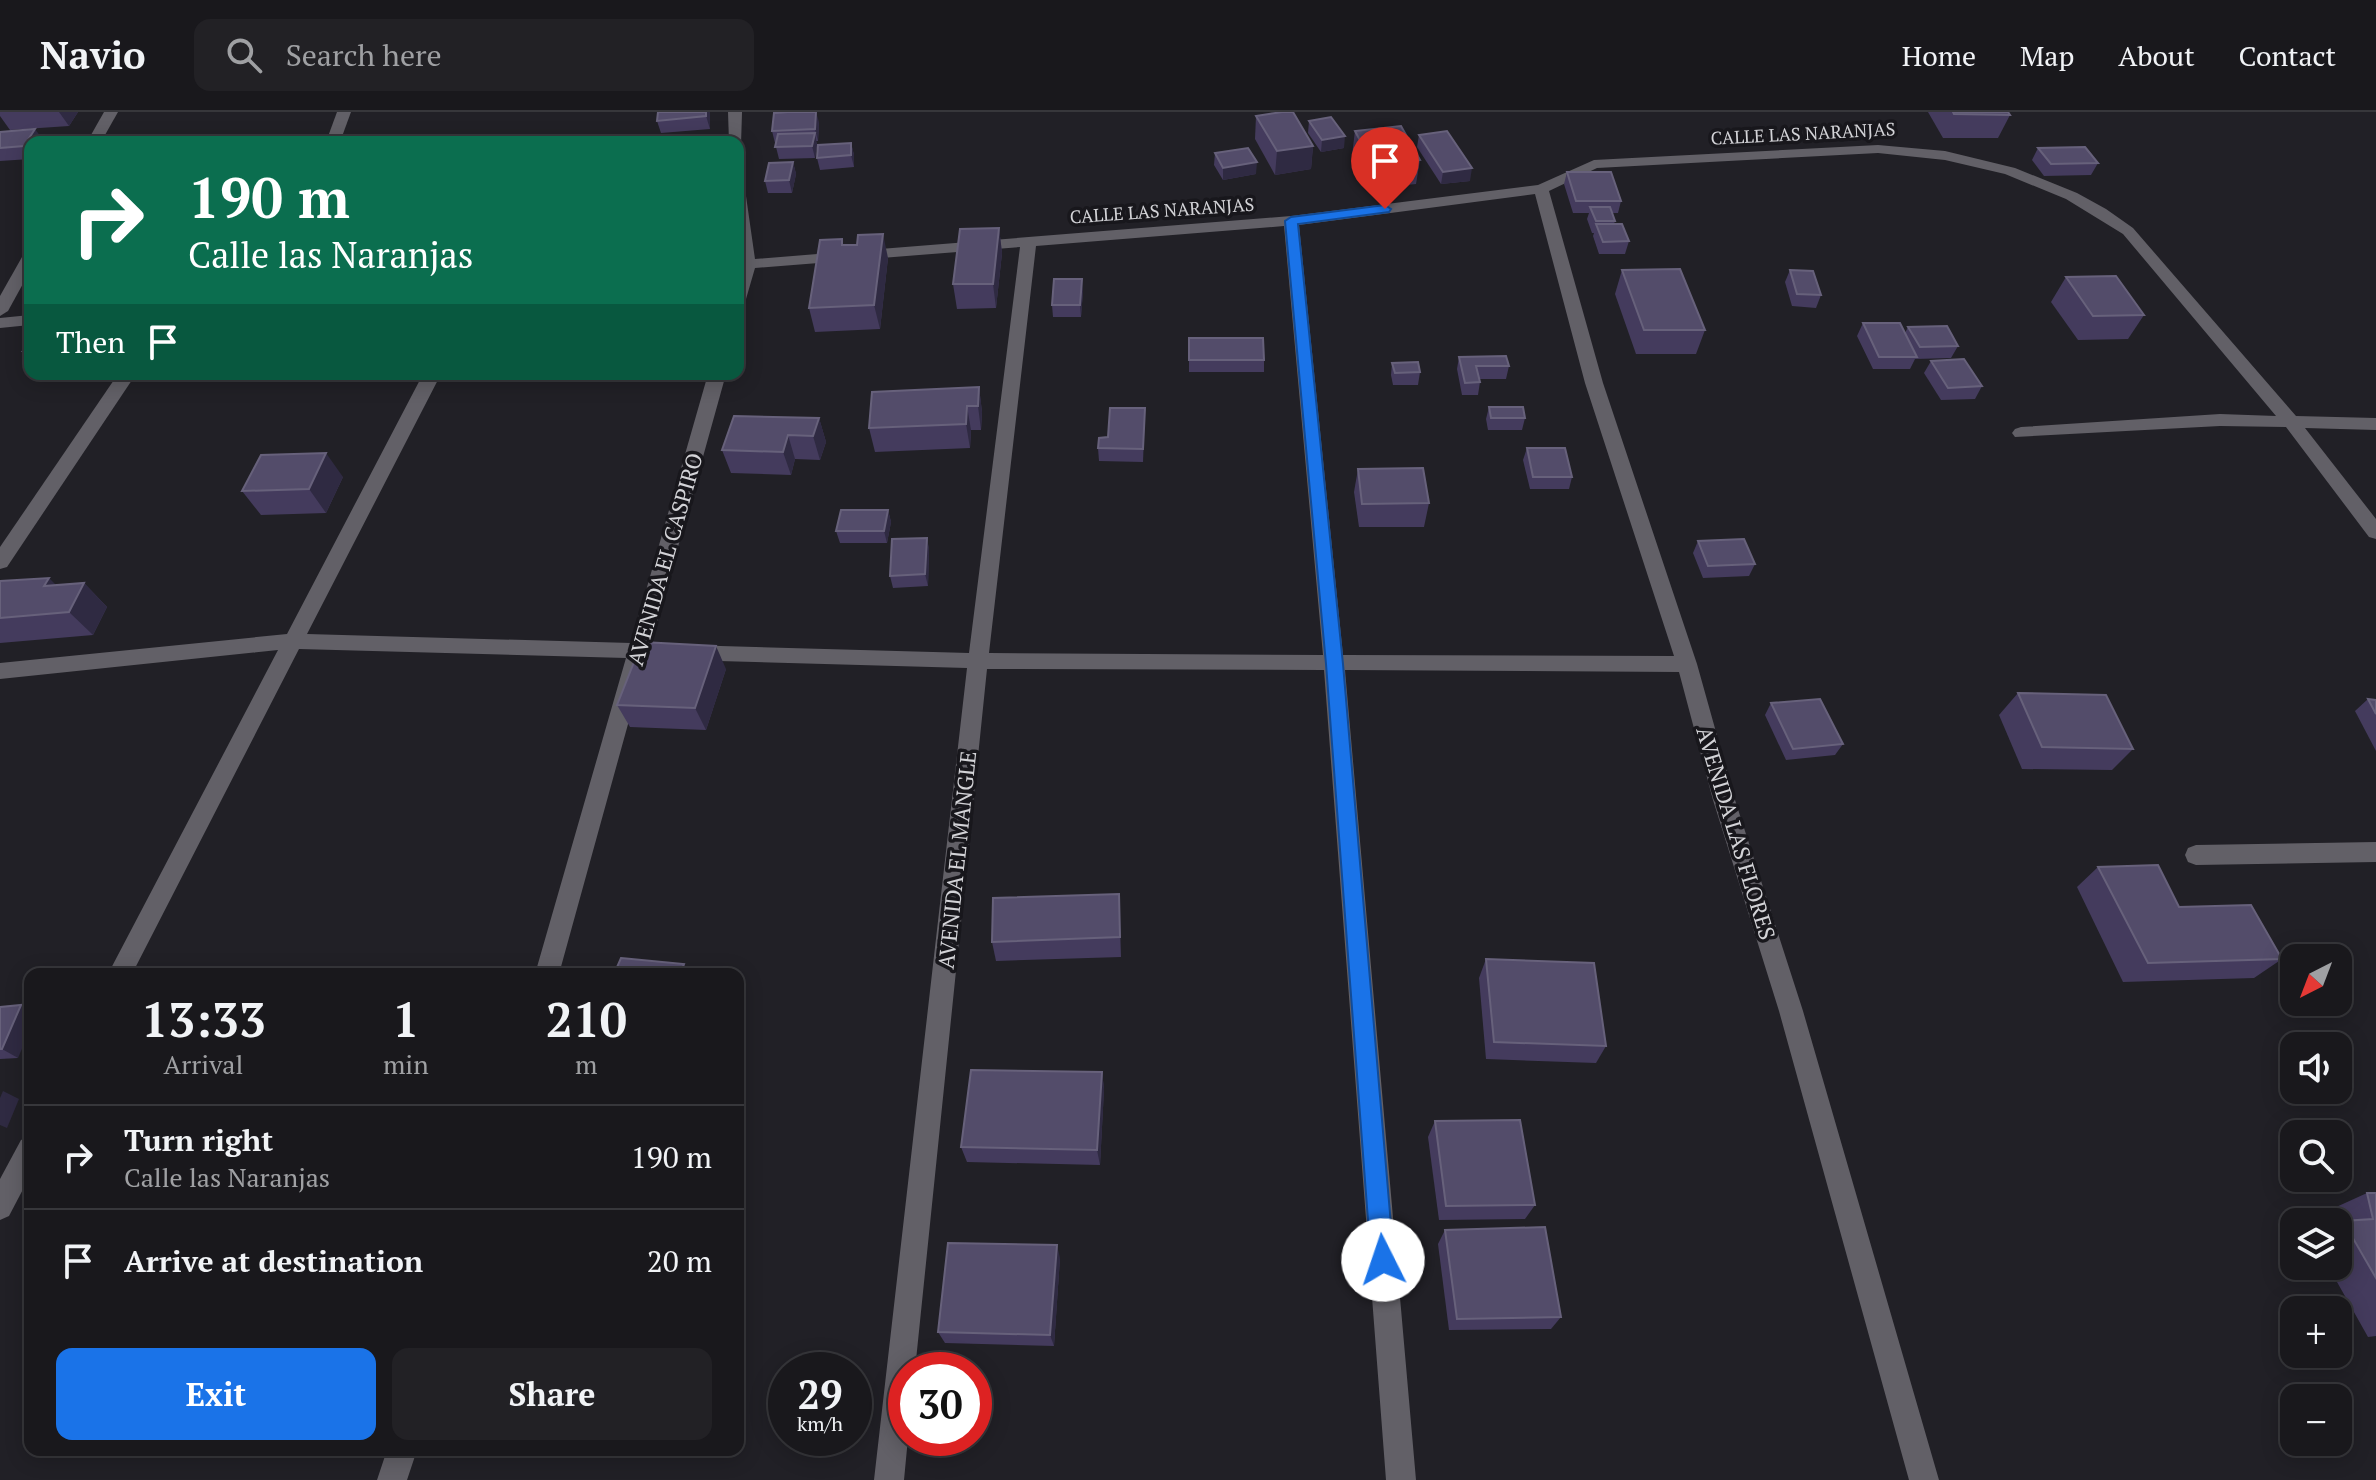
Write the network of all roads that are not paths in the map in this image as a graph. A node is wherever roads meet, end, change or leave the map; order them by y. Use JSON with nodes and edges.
{"nodes":[{"id":1,"x":111,"y":112,"type":"edge"},
{"id":2,"x":344,"y":112,"type":"edge"},
{"id":3,"x":735,"y":112,"type":"edge"},
{"id":4,"x":97,"y":136,"type":"edge"},
{"id":5,"x":335,"y":136,"type":"edge"},
{"id":6,"x":736,"y":136,"type":"edge"},
{"id":7,"x":1541,"y":189,"type":"junction"},
{"id":8,"x":1291,"y":221,"type":"junction"},
{"id":9,"x":1029,"y":241,"type":"junction"},
{"id":10,"x":744,"y":265,"type":"edge"},
{"id":11,"x":24,"y":268,"type":"edge"},
{"id":12,"x":0,"y":311,"type":"edge"},
{"id":13,"x":24,"y":321,"type":"edge"},
{"id":14,"x":0,"y":323,"type":"edge"},
{"id":15,"x":123,"y":380,"type":"edge"},
{"id":16,"x":429,"y":380,"type":"edge"},
{"id":17,"x":715,"y":380,"type":"edge"},
{"id":18,"x":2293,"y":424,"type":"junction"},
{"id":19,"x":2376,"y":424,"type":"edge"},
{"id":20,"x":2021,"y":433,"type":"dead end"},
{"id":21,"x":2376,"y":532,"type":"edge"},
{"id":22,"x":0,"y":562,"type":"edge"},
{"id":23,"x":292,"y":641,"type":"junction"},
{"id":24,"x":639,"y":653,"type":"junction"},
{"id":25,"x":978,"y":661,"type":"junction"},
{"id":26,"x":1334,"y":664,"type":"junction"},
{"id":27,"x":1687,"y":664,"type":"junction"},
{"id":28,"x":0,"y":671,"type":"edge"},
{"id":29,"x":2376,"y":852,"type":"edge"},
{"id":30,"x":2196,"y":855,"type":"dead end"},
{"id":31,"x":123,"y":968,"type":"edge"},
{"id":32,"x":549,"y":968,"type":"edge"},
{"id":33,"x":24,"y":1161,"type":"edge"},
{"id":34,"x":0,"y":1207,"type":"edge"},
{"id":35,"x":400,"y":1456,"type":"edge"},
{"id":36,"x":392,"y":1480,"type":"edge"},
{"id":37,"x":889,"y":1480,"type":"edge"},
{"id":38,"x":1401,"y":1480,"type":"edge"},
{"id":39,"x":1924,"y":1480,"type":"edge"}],
"edges":[{"from":1,"to":4,"type":"street"},
{"from":2,"to":5,"type":"street"},
{"from":3,"to":6,"type":"street"},
{"from":7,"to":8,"type":"street","name":"CALLE LAS NARANJAS"},
{"from":7,"to":18,"type":"street","name":"CALLE LAS NARANJAS"},
{"from":7,"to":27,"type":"street","name":"AVENIDA LAS FLORES"},
{"from":8,"to":9,"type":"street","name":"CALLE LAS NARANJAS"},
{"from":8,"to":26,"type":"street"},
{"from":9,"to":10,"type":"street","name":"CALLE LAS NARANJAS"},
{"from":9,"to":25,"type":"street","name":"AVENIDA EL MANGLE"},
{"from":11,"to":12,"type":"street"},
{"from":13,"to":14,"type":"street"},
{"from":15,"to":22,"type":"street"},
{"from":16,"to":23,"type":"street"},
{"from":17,"to":24,"type":"street","name":"AVENIDA EL CASPIRO"},
{"from":18,"to":19,"type":"street"},
{"from":18,"to":20,"type":"street"},
{"from":18,"to":21,"type":"street","name":"CALLE LAS NARANJAS"},
{"from":23,"to":24,"type":"street"},
{"from":23,"to":28,"type":"street"},
{"from":23,"to":31,"type":"street"},
{"from":24,"to":25,"type":"street"},
{"from":24,"to":32,"type":"street","name":"AVENIDA EL CASPIRO"},
{"from":25,"to":26,"type":"street"},
{"from":25,"to":37,"type":"street","name":"AVENIDA EL MANGLE"},
{"from":26,"to":27,"type":"street"},
{"from":26,"to":38,"type":"street"},
{"from":27,"to":39,"type":"street","name":"AVENIDA LAS FLORES"},
{"from":29,"to":30,"type":"street"},
{"from":33,"to":34,"type":"street"},
{"from":35,"to":36,"type":"street"}]}
